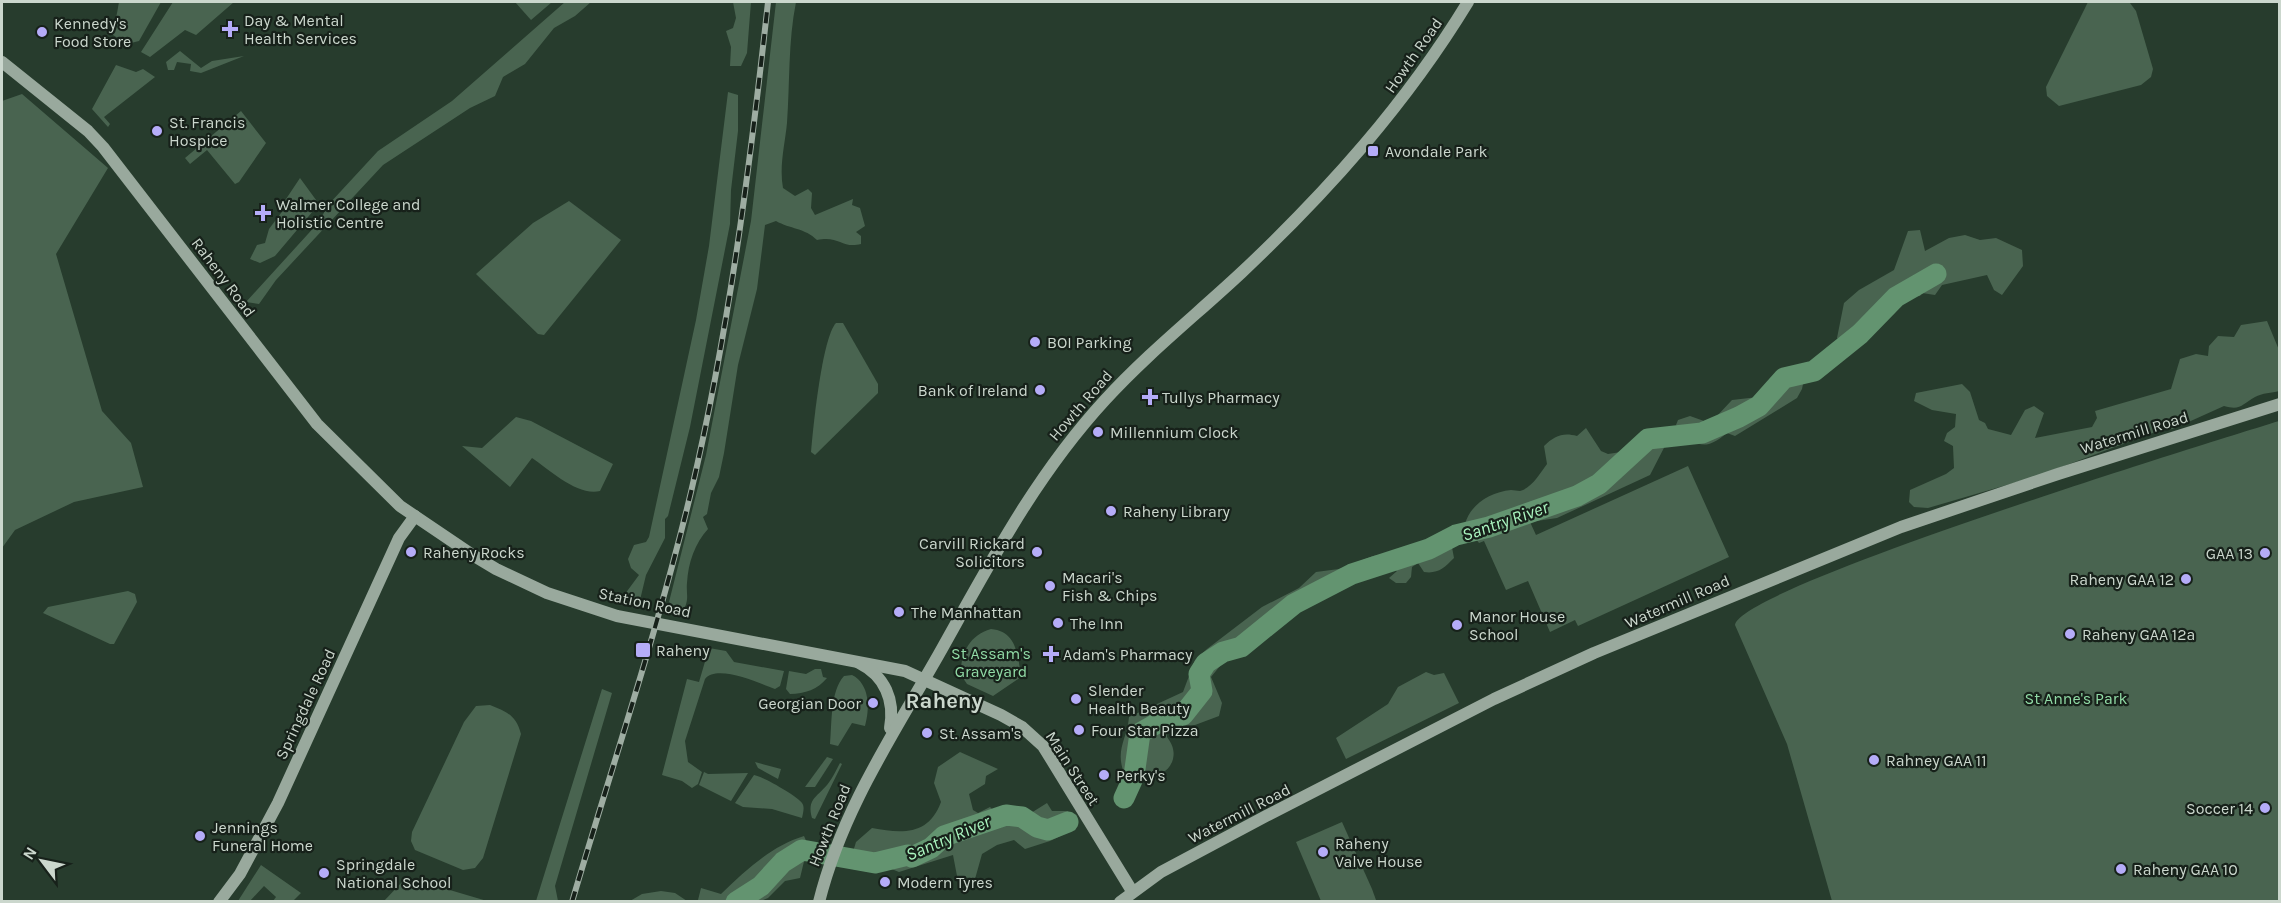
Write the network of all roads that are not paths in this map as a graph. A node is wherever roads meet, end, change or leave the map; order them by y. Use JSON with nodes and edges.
{"nodes":[{"id":1,"x":1468,"y":2,"type":"edge"},
{"id":2,"x":2,"y":62,"type":"edge"},
{"id":3,"x":2280,"y":404,"type":"edge"},
{"id":4,"x":415,"y":516,"type":"junction"},
{"id":5,"x":853,"y":659,"type":"junction"},
{"id":6,"x":924,"y":680,"type":"junction"},
{"id":7,"x":882,"y":749,"type":"junction"},
{"id":8,"x":1132,"y":891,"type":"junction"},
{"id":9,"x":219,"y":902,"type":"edge"},
{"id":10,"x":819,"y":902,"type":"edge"},
{"id":11,"x":1120,"y":902,"type":"edge"}],
"edges":[{"from":1,"to":6,"type":"main road","name":"Howth Road"},
{"from":2,"to":4,"type":"main road","name":"Raheny Road"},
{"from":3,"to":8,"type":"main road","name":"Watermill Road"},
{"from":4,"to":5,"type":"main road","name":"Station Road"},
{"from":4,"to":9,"type":"main road","name":"Springdale Road"},
{"from":5,"to":6,"type":"main road","name":"Station Road"},
{"from":5,"to":7,"type":"main road","name":"Station Road"},
{"from":6,"to":7,"type":"main road","name":"Howth Road"},
{"from":6,"to":8,"type":"main road","name":"Main Street"},
{"from":7,"to":10,"type":"main road","name":"Howth Road"},
{"from":8,"to":11,"type":"main road","name":"Watermill Road"}]}
